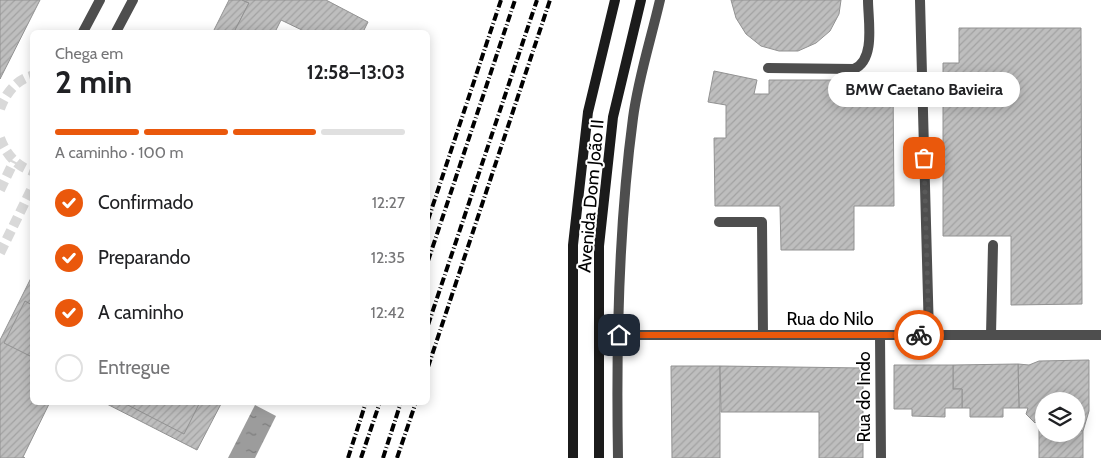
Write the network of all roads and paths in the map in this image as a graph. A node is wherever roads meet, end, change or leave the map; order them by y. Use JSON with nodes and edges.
{"nodes":[{"id":1,"x":100,"y":0,"type":"edge"},
{"id":2,"x":133,"y":0,"type":"edge"},
{"id":3,"x":615,"y":0,"type":"edge"},
{"id":4,"x":642,"y":0,"type":"edge"},
{"id":5,"x":660,"y":0,"type":"edge"},
{"id":6,"x":868,"y":0,"type":"edge"},
{"id":7,"x":920,"y":0,"type":"edge"},
{"id":8,"x":84,"y":30,"type":"edge"},
{"id":9,"x":117,"y":30,"type":"edge"},
{"id":10,"x":768,"y":68,"type":"dead end"},
{"id":11,"x":719,"y":222,"type":"dead end"},
{"id":12,"x":993,"y":245,"type":"dead end"},
{"id":13,"x":619,"y":335,"type":"junction"},
{"id":14,"x":763,"y":335,"type":"junction"},
{"id":15,"x":880,"y":335,"type":"junction"},
{"id":16,"x":929,"y":335,"type":"junction"},
{"id":17,"x":991,"y":335,"type":"junction"},
{"id":18,"x":1101,"y":335,"type":"edge"},
{"id":19,"x":574,"y":458,"type":"edge"},
{"id":20,"x":599,"y":458,"type":"edge"},
{"id":21,"x":618,"y":458,"type":"edge"},
{"id":22,"x":881,"y":458,"type":"edge"}],
"edges":[{"from":1,"to":8,"type":"street"},
{"from":2,"to":9,"type":"street"},
{"from":3,"to":19,"type":"main road","name":"Avenida Dom João II"},
{"from":4,"to":20,"type":"main road","name":"Avenida Dom João II"},
{"from":5,"to":13,"type":"street"},
{"from":6,"to":10,"type":"street"},
{"from":7,"to":16,"type":"street"},
{"from":11,"to":14,"type":"street"},
{"from":12,"to":17,"type":"street"},
{"from":13,"to":14,"type":"street","name":"Rua do Nilo"},
{"from":13,"to":21,"type":"street"},
{"from":14,"to":15,"type":"street","name":"Rua do Nilo"},
{"from":15,"to":16,"type":"street","name":"Rua do Nilo"},
{"from":15,"to":22,"type":"street","name":"Rua do Indo"},
{"from":16,"to":17,"type":"street","name":"Rua do Nilo"},
{"from":17,"to":18,"type":"street","name":"Rua do Nilo"}]}
